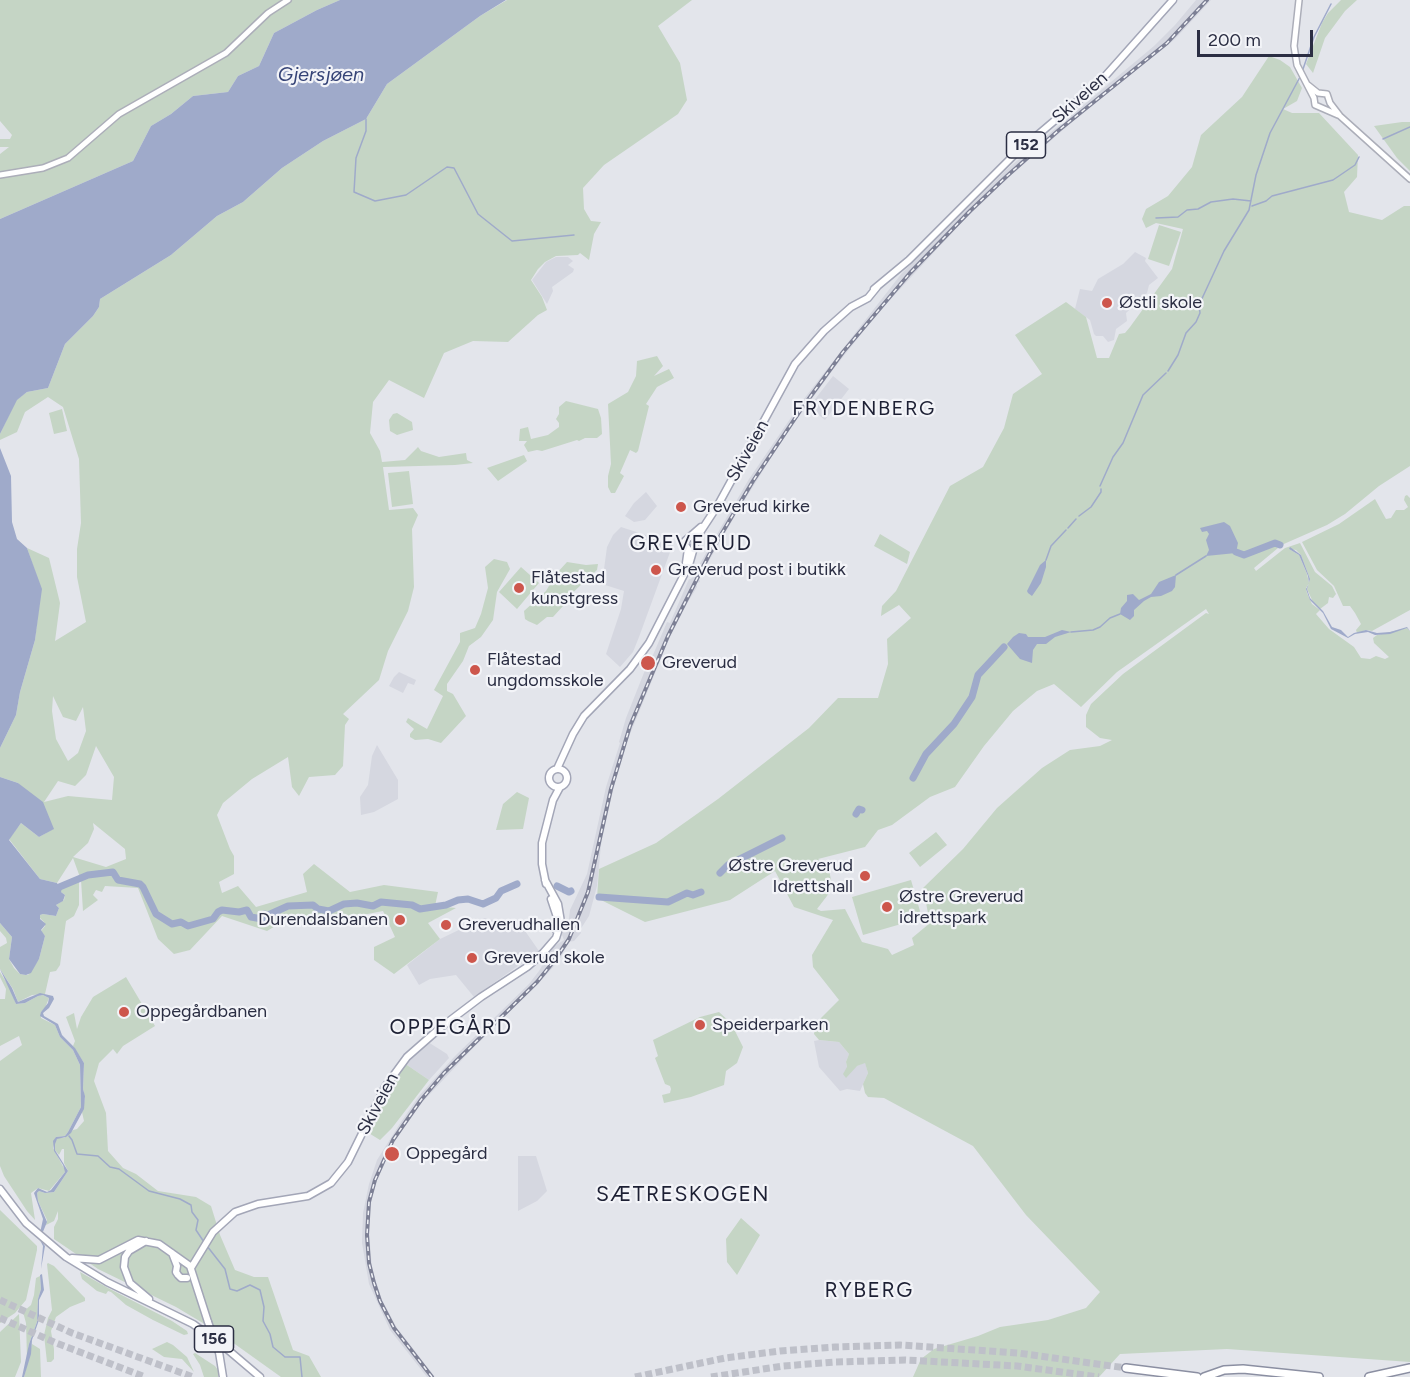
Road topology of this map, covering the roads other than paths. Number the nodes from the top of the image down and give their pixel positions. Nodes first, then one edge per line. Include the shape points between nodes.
1 (288, 0) edge
2 (1173, 0) edge
3 (1299, 0) edge
4 (1316, 95) junction
5 (1327, 105) junction
6 (0, 176) edge
7 (1410, 179) edge
8 (693, 539) junction
9 (691, 549) junction
10 (560, 770) junction
11 (556, 787) junction
12 (0, 1189) edge
13 (146, 1241) junction
14 (63, 1255) junction
15 (186, 1268) junction
16 (162, 1308) junction
17 (1126, 1368) tunnel mouth
18 (1410, 1368) edge
19 (223, 1377) edge
20 (261, 1377) edge
21 (1197, 1377) edge
22 (1203, 1377) edge
23 (1319, 1377) edge
24 (1369, 1377) edge

1 - 6 main road via 268,13 226,53 119,114 68,158 43,168
2 - 8 main road, Skiveien / 152 via 1099,83 1014,155 868,298 824,331 795,364 707,523
3 - 4 main road via 1294,46 1297,65
4 - 5 main road via 1327,94
4 - 5 main road via 1316,106
5 - 7 main road
8 - 9 main road, 152 via 696,544
8 - 9 main road, 152 via 685,543
9 - 10 main road, 152 via 686,569 656,632 630,669 589,710 573,734
10 - 11 main road, 152 via 567,778 565,784
10 - 11 main road, 152 via 549,775 549,782
11 - 15 main road, Skiveien / 152 via 541,857 557,917 550,944 533,963 481,997 407,1057 385,1087 345,1168 328,1186 297,1199 246,1207 228,1217
12 - 14 main road, 156 via 26,1223
13 - 14 main road via 134,1241 99,1260
13 - 15 main road via 172,1252
13 - 16 main road, 156 via 127,1254 125,1273 134,1287
14 - 16 main road, 156 via 107,1282
15 - 19 main road, bridge via 219,1352
16 - 20 main road, 156 via 202,1330
17 - 21 highway
18 - 24 highway
22 - 23 highway via 1243,1369

